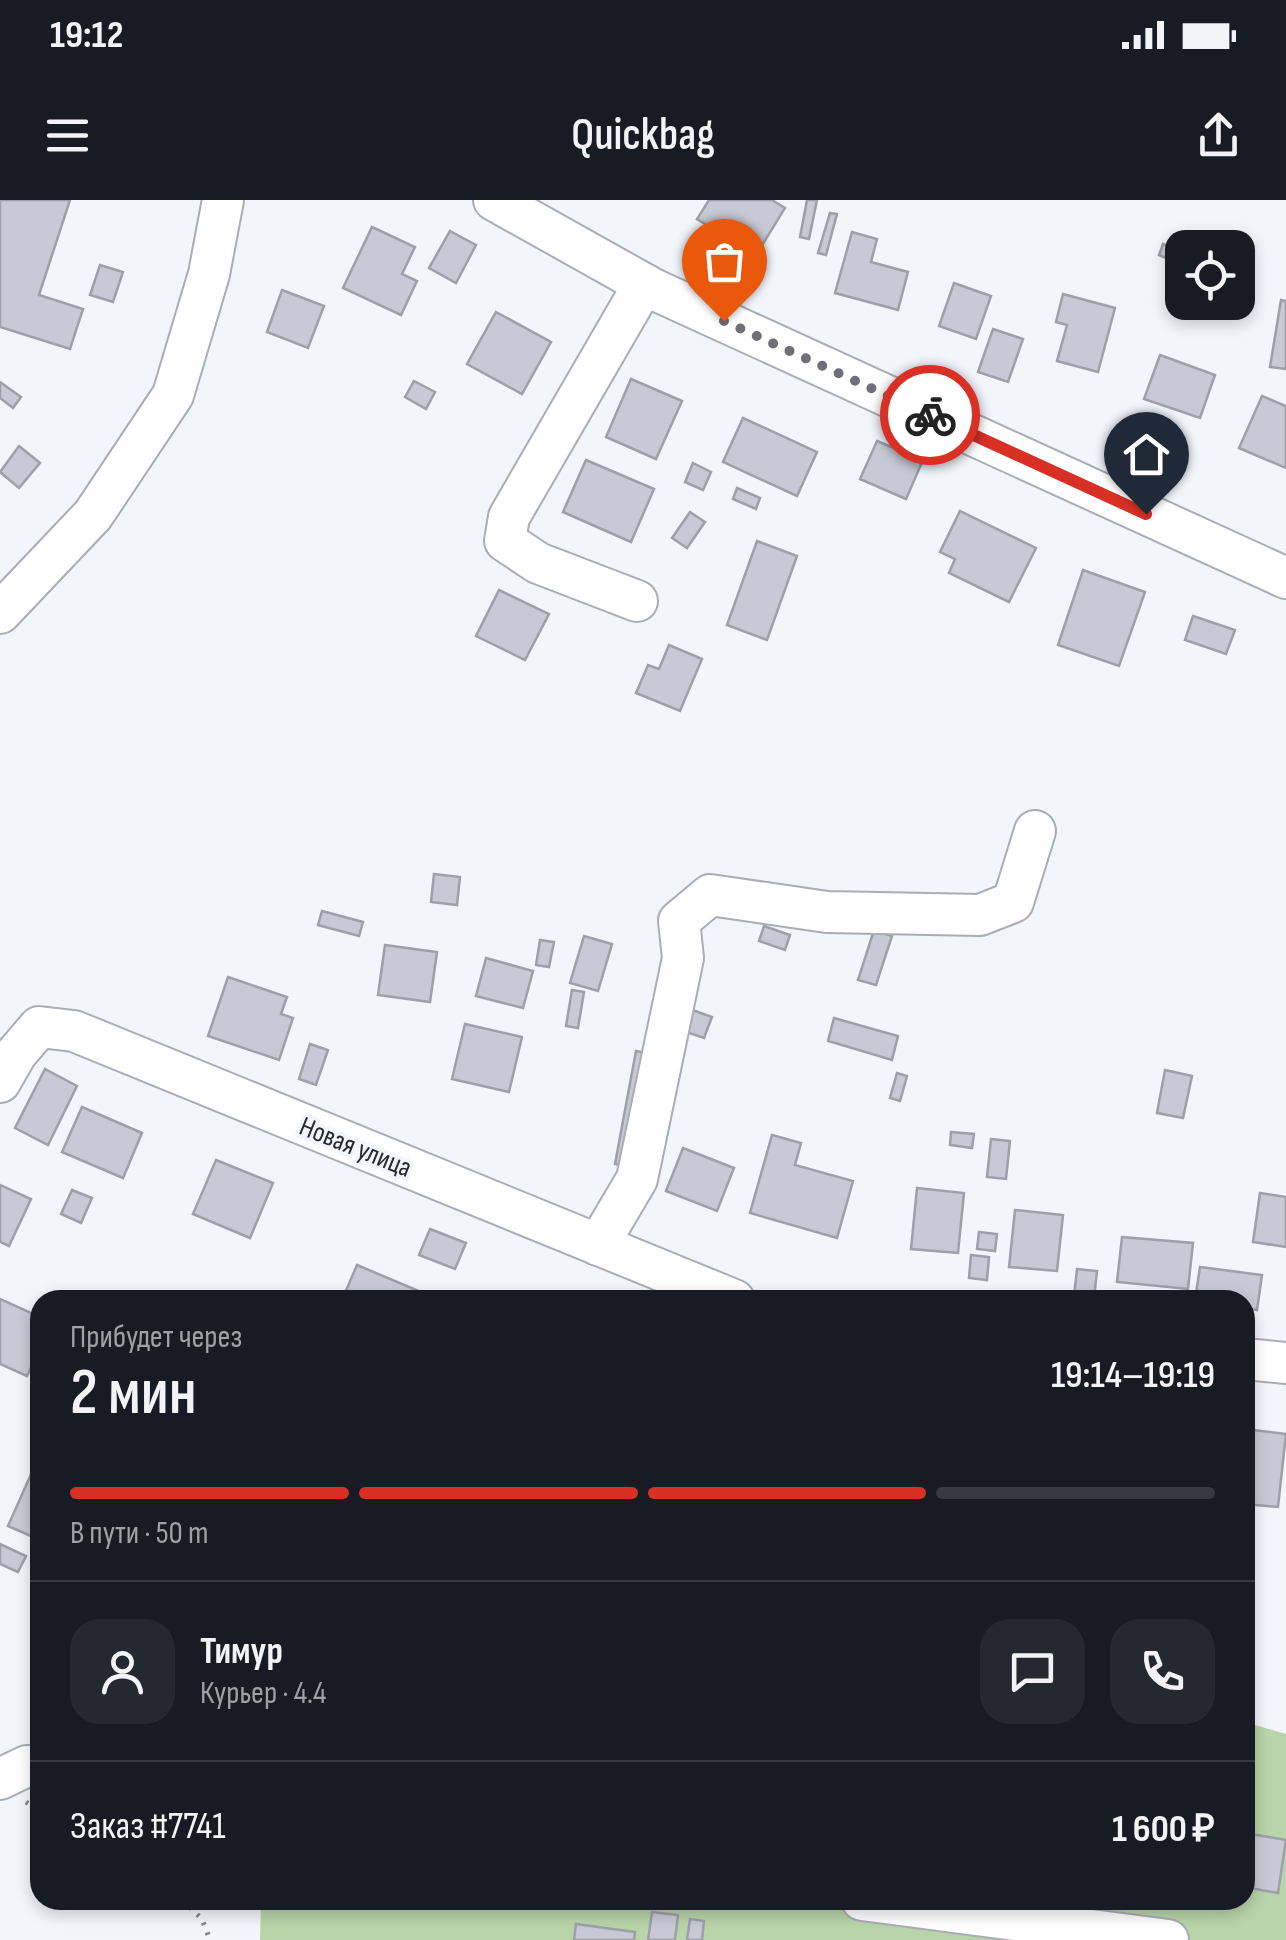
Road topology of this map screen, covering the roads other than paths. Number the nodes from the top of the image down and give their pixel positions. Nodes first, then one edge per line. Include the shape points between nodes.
1 (223, 200) edge
2 (494, 200) edge
3 (644, 284) junction
4 (1286, 578) edge
5 (637, 601) dead end
6 (0, 613) edge
7 (1034, 832) dead end
8 (0, 1082) edge
9 (598, 1245) junction
10 (709, 1290) edge
11 (1255, 1360) edge
12 (1286, 1363) edge
13 (30, 1766) edge
14 (0, 1779) edge
15 (938, 1910) edge
16 (1168, 1940) edge

1 - 6 street via 173,396 92,515
2 - 3 street
3 - 4 street
3 - 5 street via 510,517 505,541 538,562
7 - 9 street via 1013,902 980,915 828,912 710,895 679,921 684,958 637,1178
8 - 9 street, Новая улица via 39,1026 74,1030
9 - 10 street, Новая улица
11 - 12 street
13 - 14 street
15 - 16 street

